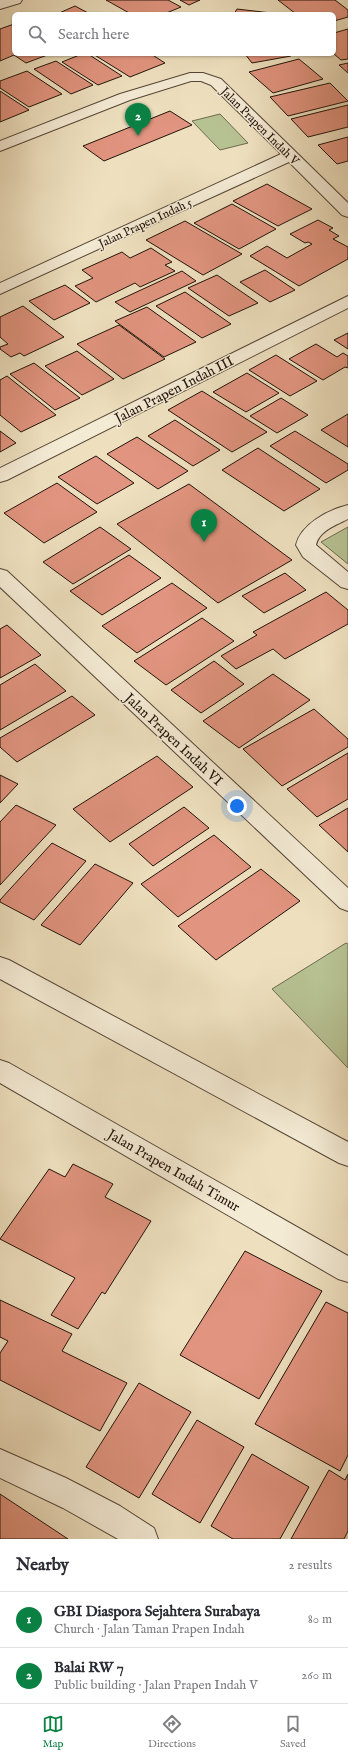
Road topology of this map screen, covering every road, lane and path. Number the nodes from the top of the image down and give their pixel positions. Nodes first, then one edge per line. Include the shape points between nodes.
1 (15, 0) edge
2 (0, 6) edge
3 (0, 146) edge
4 (290, 156) junction
5 (348, 212) edge
6 (0, 289) edge
7 (348, 302) edge
8 (0, 476) edge
9 (348, 511) edge
10 (0, 576) edge
11 (348, 582) edge
12 (348, 902) edge
13 (0, 966) edge
14 (0, 1070) edge
15 (348, 1155) edge
16 (348, 1270) edge
17 (0, 1463) edge
18 (143, 1539) edge

1 - 2 street
3 - 4 street, Jalan Prapen Indah V via 125,97 196,76 216,82
4 - 5 street, Jalan Prapen Indah V
4 - 6 street, Jalan Prapen Indah 5
7 - 8 street, Jalan Prapen Indah III
9 - 11 street via 314,530 306,545 310,552
10 - 12 street, Jalan Prapen Indah VI
13 - 15 street via 95,1020
14 - 16 street, Jalan Prapen Indah Timur
17 - 18 street via 88,1504

